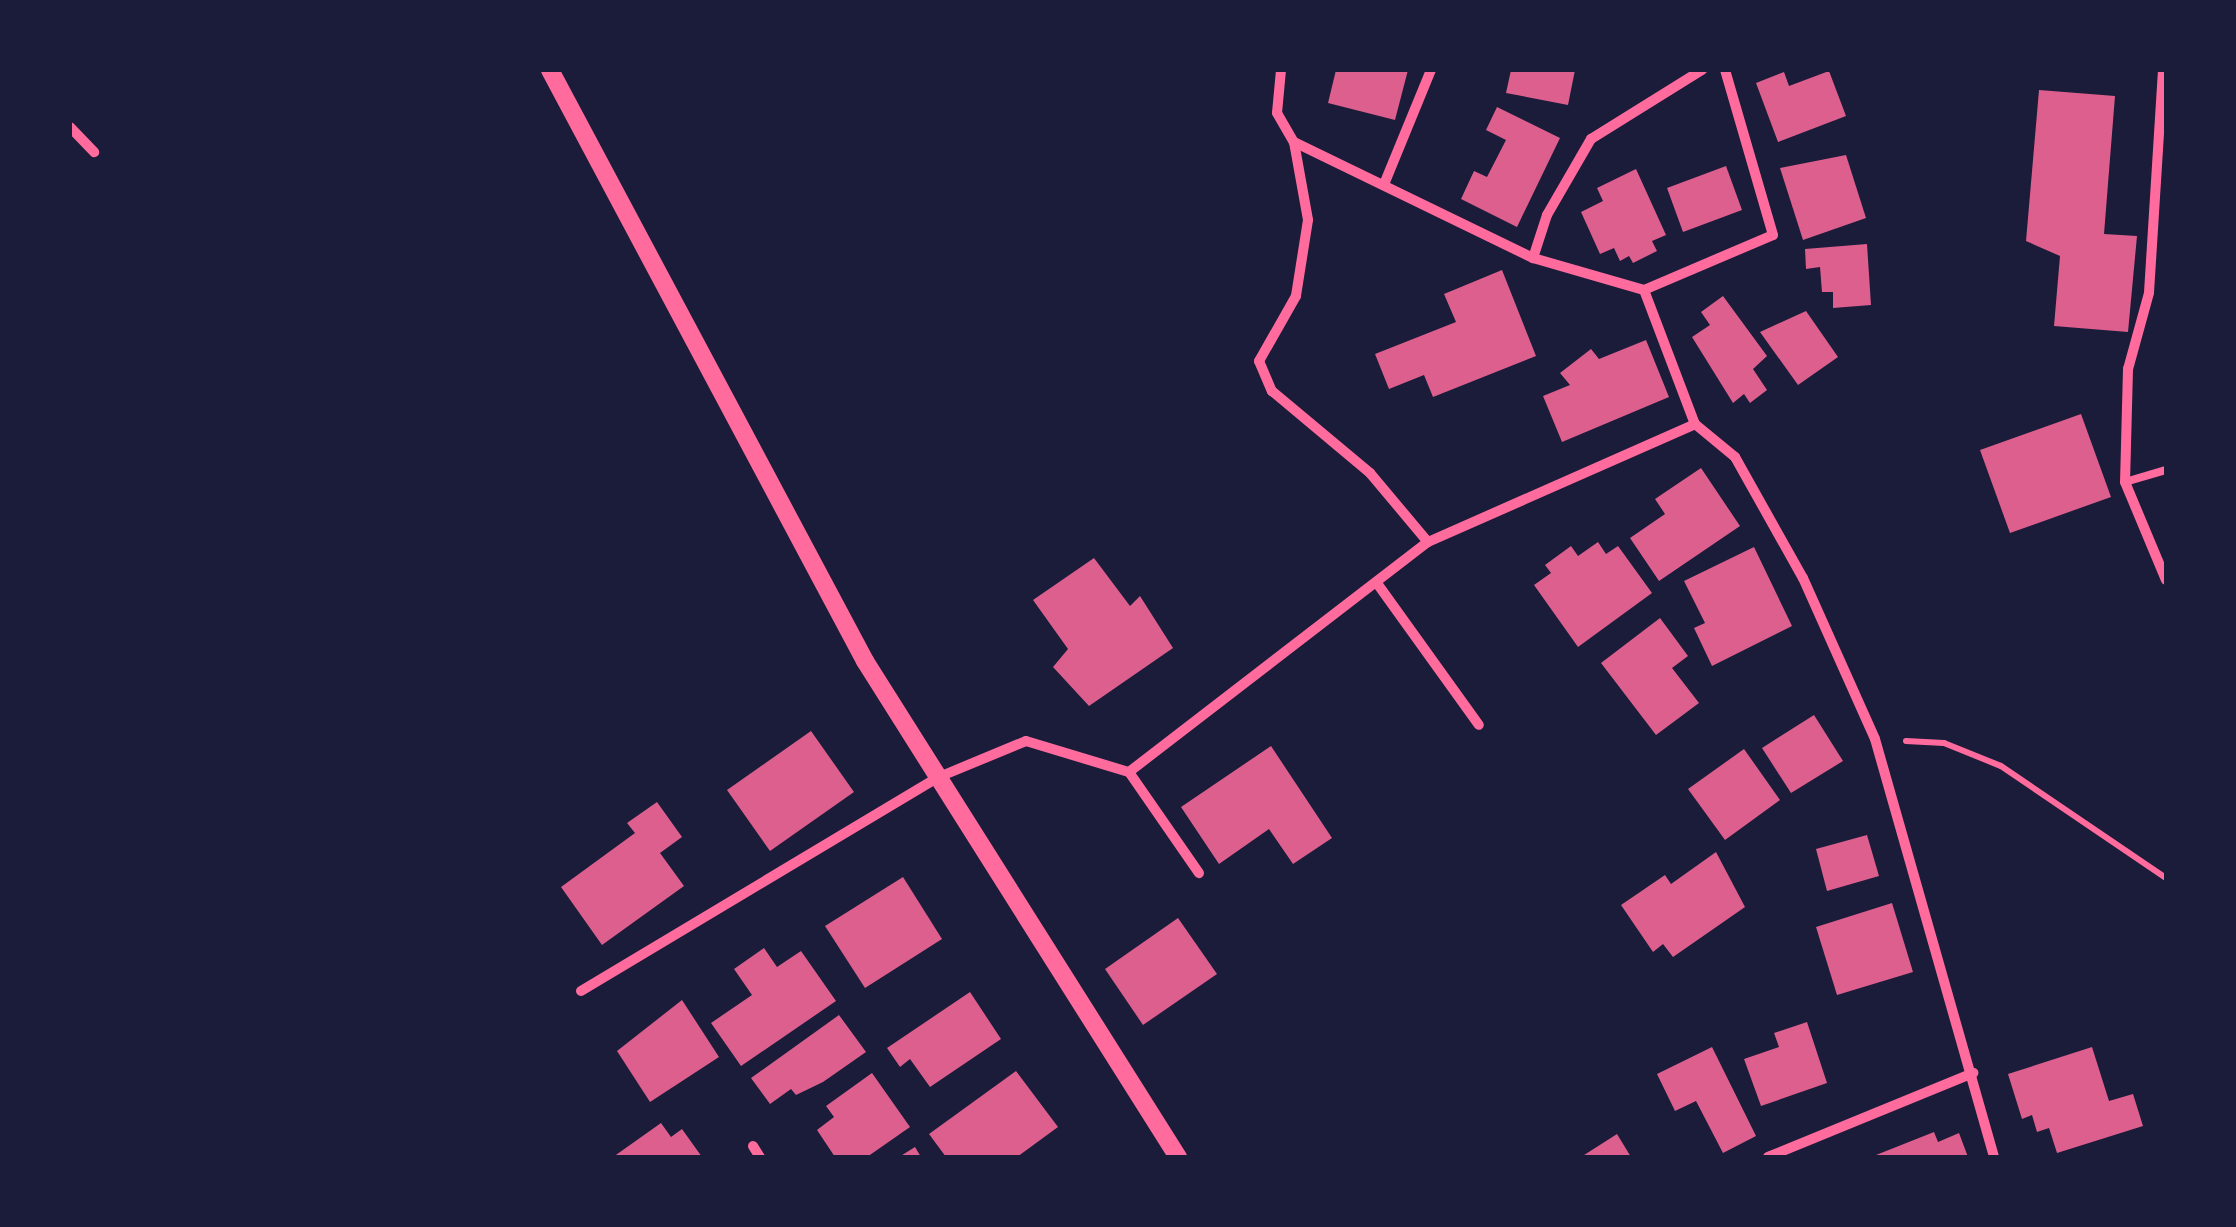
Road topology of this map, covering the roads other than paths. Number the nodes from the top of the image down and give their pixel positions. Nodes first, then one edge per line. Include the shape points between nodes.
1 (550, 70) edge
2 (1281, 70) edge
3 (1431, 70) edge
4 (1702, 70) edge
5 (1726, 70) edge
6 (2163, 70) edge
7 (70, 127) edge
8 (1294, 142) junction
9 (94, 152) dead end
10 (1385, 182) junction
11 (1533, 258) junction
12 (1644, 290) junction
13 (1695, 424) junction
14 (2166, 470) edge
15 (2125, 482) junction
16 (1428, 542) junction
17 (2166, 580) edge
18 (1378, 586) junction
19 (1478, 725) dead end
20 (1129, 772) junction
21 (939, 777) junction
22 (1199, 873) dead end
23 (581, 992) dead end
24 (1972, 1074) junction
25 (1178, 1157) edge
26 (1768, 1157) edge
27 (1994, 1157) edge

1 - 21 street via 774,498
2 - 8 street via 1277,112
3 - 10 street
4 - 11 street via 1591,140 1547,215
5 - 12 street via 1773,236
6 - 15 street via 2149,293 2128,369
7 - 9 street
8 - 10 street
8 - 16 street via 1308,220 1296,296 1259,361 1272,391 1370,474
10 - 11 street
11 - 12 street
12 - 13 street
13 - 16 street
13 - 24 street via 1736,456 1803,578 1875,739
14 - 15 lane
15 - 17 street
16 - 18 street
18 - 19 street
18 - 20 street
20 - 21 street via 1026,741
20 - 22 street
21 - 23 street
21 - 25 street
24 - 26 street
24 - 27 street

